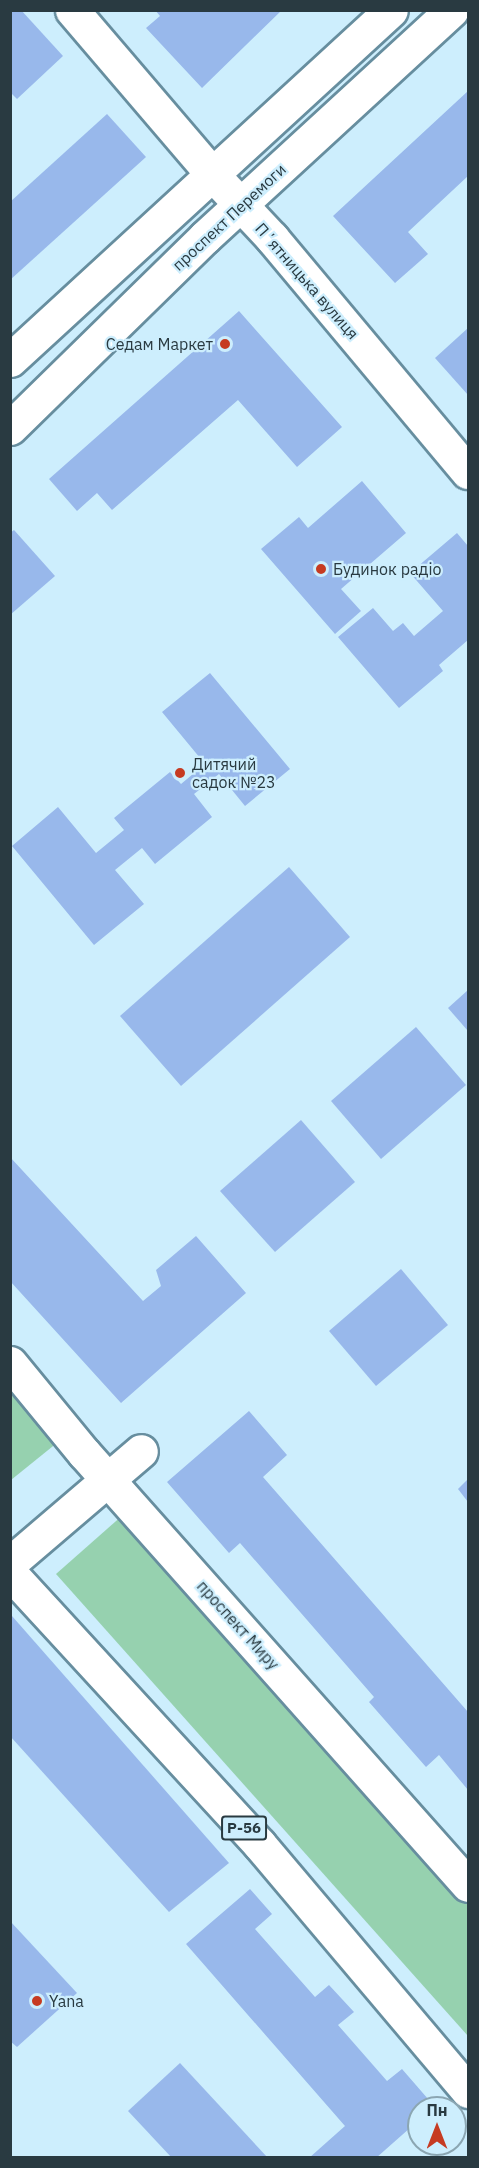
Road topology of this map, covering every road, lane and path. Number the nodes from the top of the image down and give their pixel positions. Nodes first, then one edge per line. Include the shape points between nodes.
1 (72, 10) edge
2 (391, 10) edge
3 (452, 10) edge
4 (212, 174) junction
5 (240, 205) junction
6 (10, 360) edge
7 (10, 428) edge
8 (468, 472) edge
9 (10, 1363) edge
10 (141, 1451) dead end
11 (108, 1479) junction
12 (10, 1563) edge
13 (10, 1573) edge
14 (468, 1885) edge
15 (468, 2091) edge

1 - 4 main road, Пʼятницька вулиця
2 - 4 main road
3 - 5 main road, проспект Перемоги
4 - 5 main road, Пʼятницька вулиця
4 - 6 main road
5 - 7 main road, проспект Перемоги
5 - 8 main road, Пʼятницька вулиця
9 - 11 main road, проспект Миру
10 - 11 main road
11 - 12 main road
11 - 14 main road, проспект Миру
13 - 15 main road, Р-56 via 260,1845

